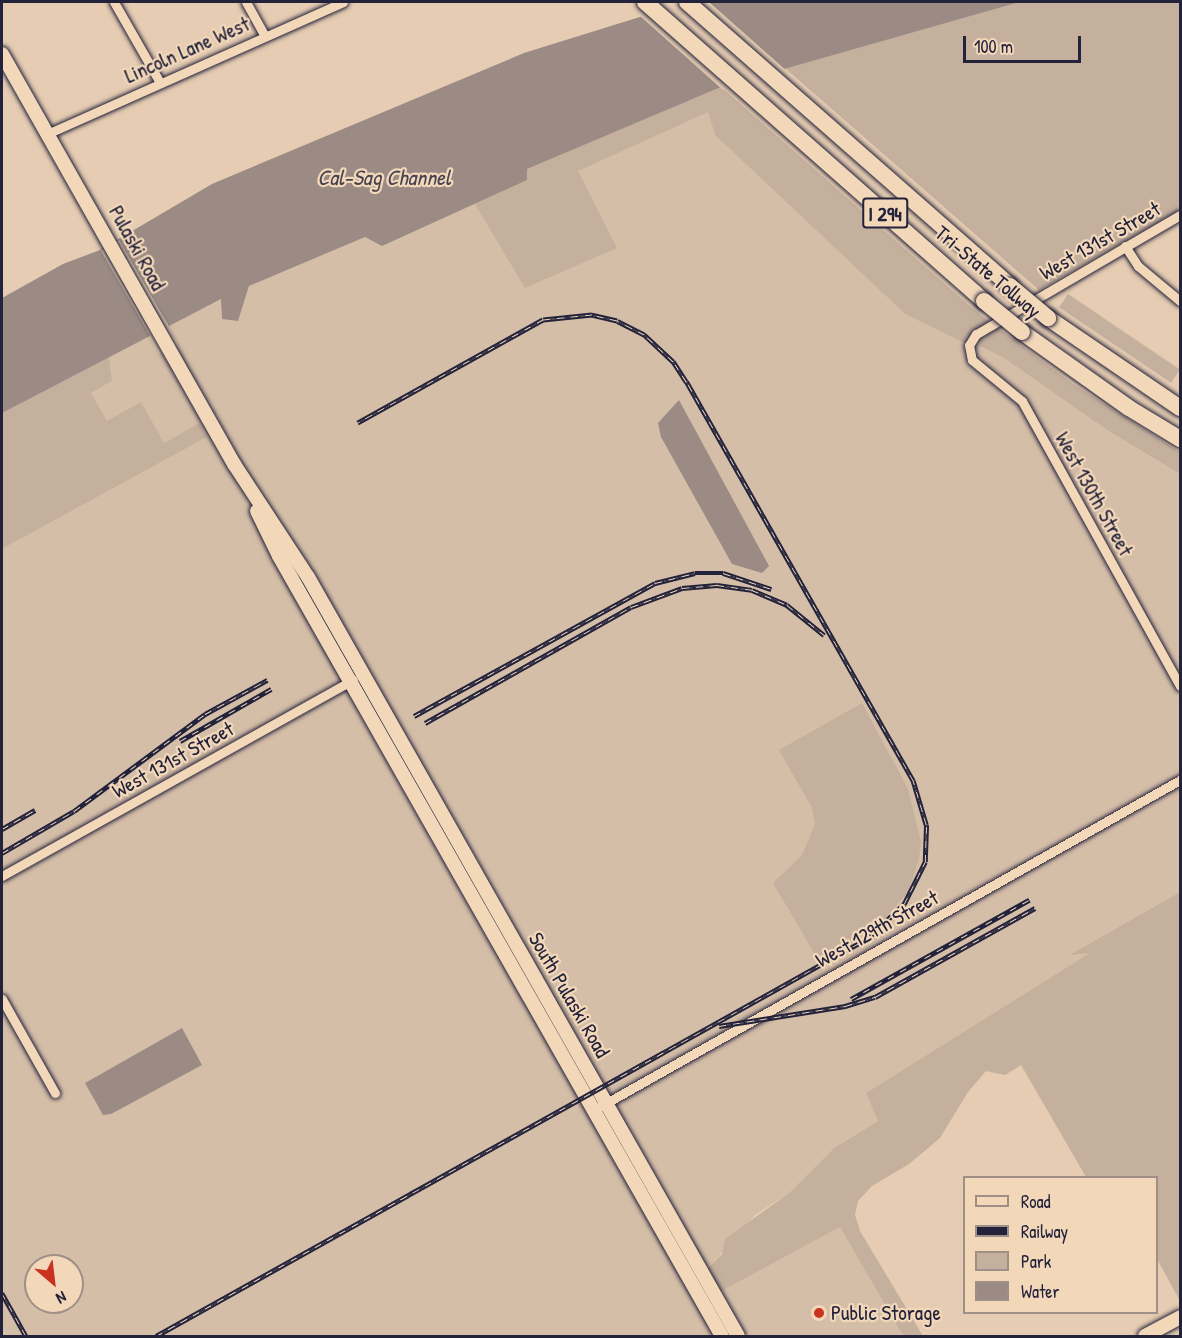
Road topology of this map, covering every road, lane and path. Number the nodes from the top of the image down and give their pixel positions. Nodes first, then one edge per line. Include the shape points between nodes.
1 (114, 2) edge
2 (246, 2) edge
3 (343, 2) edge
4 (645, 2) edge
5 (687, 2) edge
6 (264, 34) junction
7 (2, 54) edge
8 (159, 81) junction
9 (47, 134) junction
10 (1180, 215) edge
11 (1125, 246) junction
12 (1180, 301) edge
13 (976, 334) joint
14 (1180, 408) edge
15 (1180, 439) edge
16 (356, 678) junction
17 (1180, 686) edge
18 (1180, 780) edge
19 (2, 876) edge
20 (2, 999) edge
21 (55, 1093) dead end
22 (606, 1103) junction
23 (592, 1111) junction
24 (1180, 1317) edge
25 (722, 1336) edge
26 (738, 1336) edge
27 (1145, 1336) edge

1 - 8 street
2 - 6 street
3 - 6 street, Lincoln Lane West
4 - 15 highway, Tri-State Tollway / I 294, bridge via 984,301 1129,408
5 - 14 highway, Tri-State Tollway / I 294, bridge via 1048,318
6 - 8 street, Lincoln Lane West
7 - 9 main road, Pulaski Road
8 - 9 street, Lincoln Lane West
9 - 16 main road, Pulaski Road via 234,464 291,550
10 - 11 street, West 131st Street
11 - 12 street via 1138,266
11 - 13 street, West 131st Street
13 - 17 street, West 130th Street via 969,345 972,360 1022,401
16 - 19 street, West 131st Street
16 - 22 main road, South Pulaski Road
16 - 23 main road, South Pulaski Road
18 - 22 street, West 129th Street
20 - 21 street
22 - 23 street, West 129th Street
22 - 26 main road, South Pulaski Road
23 - 25 main road, South Pulaski Road
24 - 27 main road

